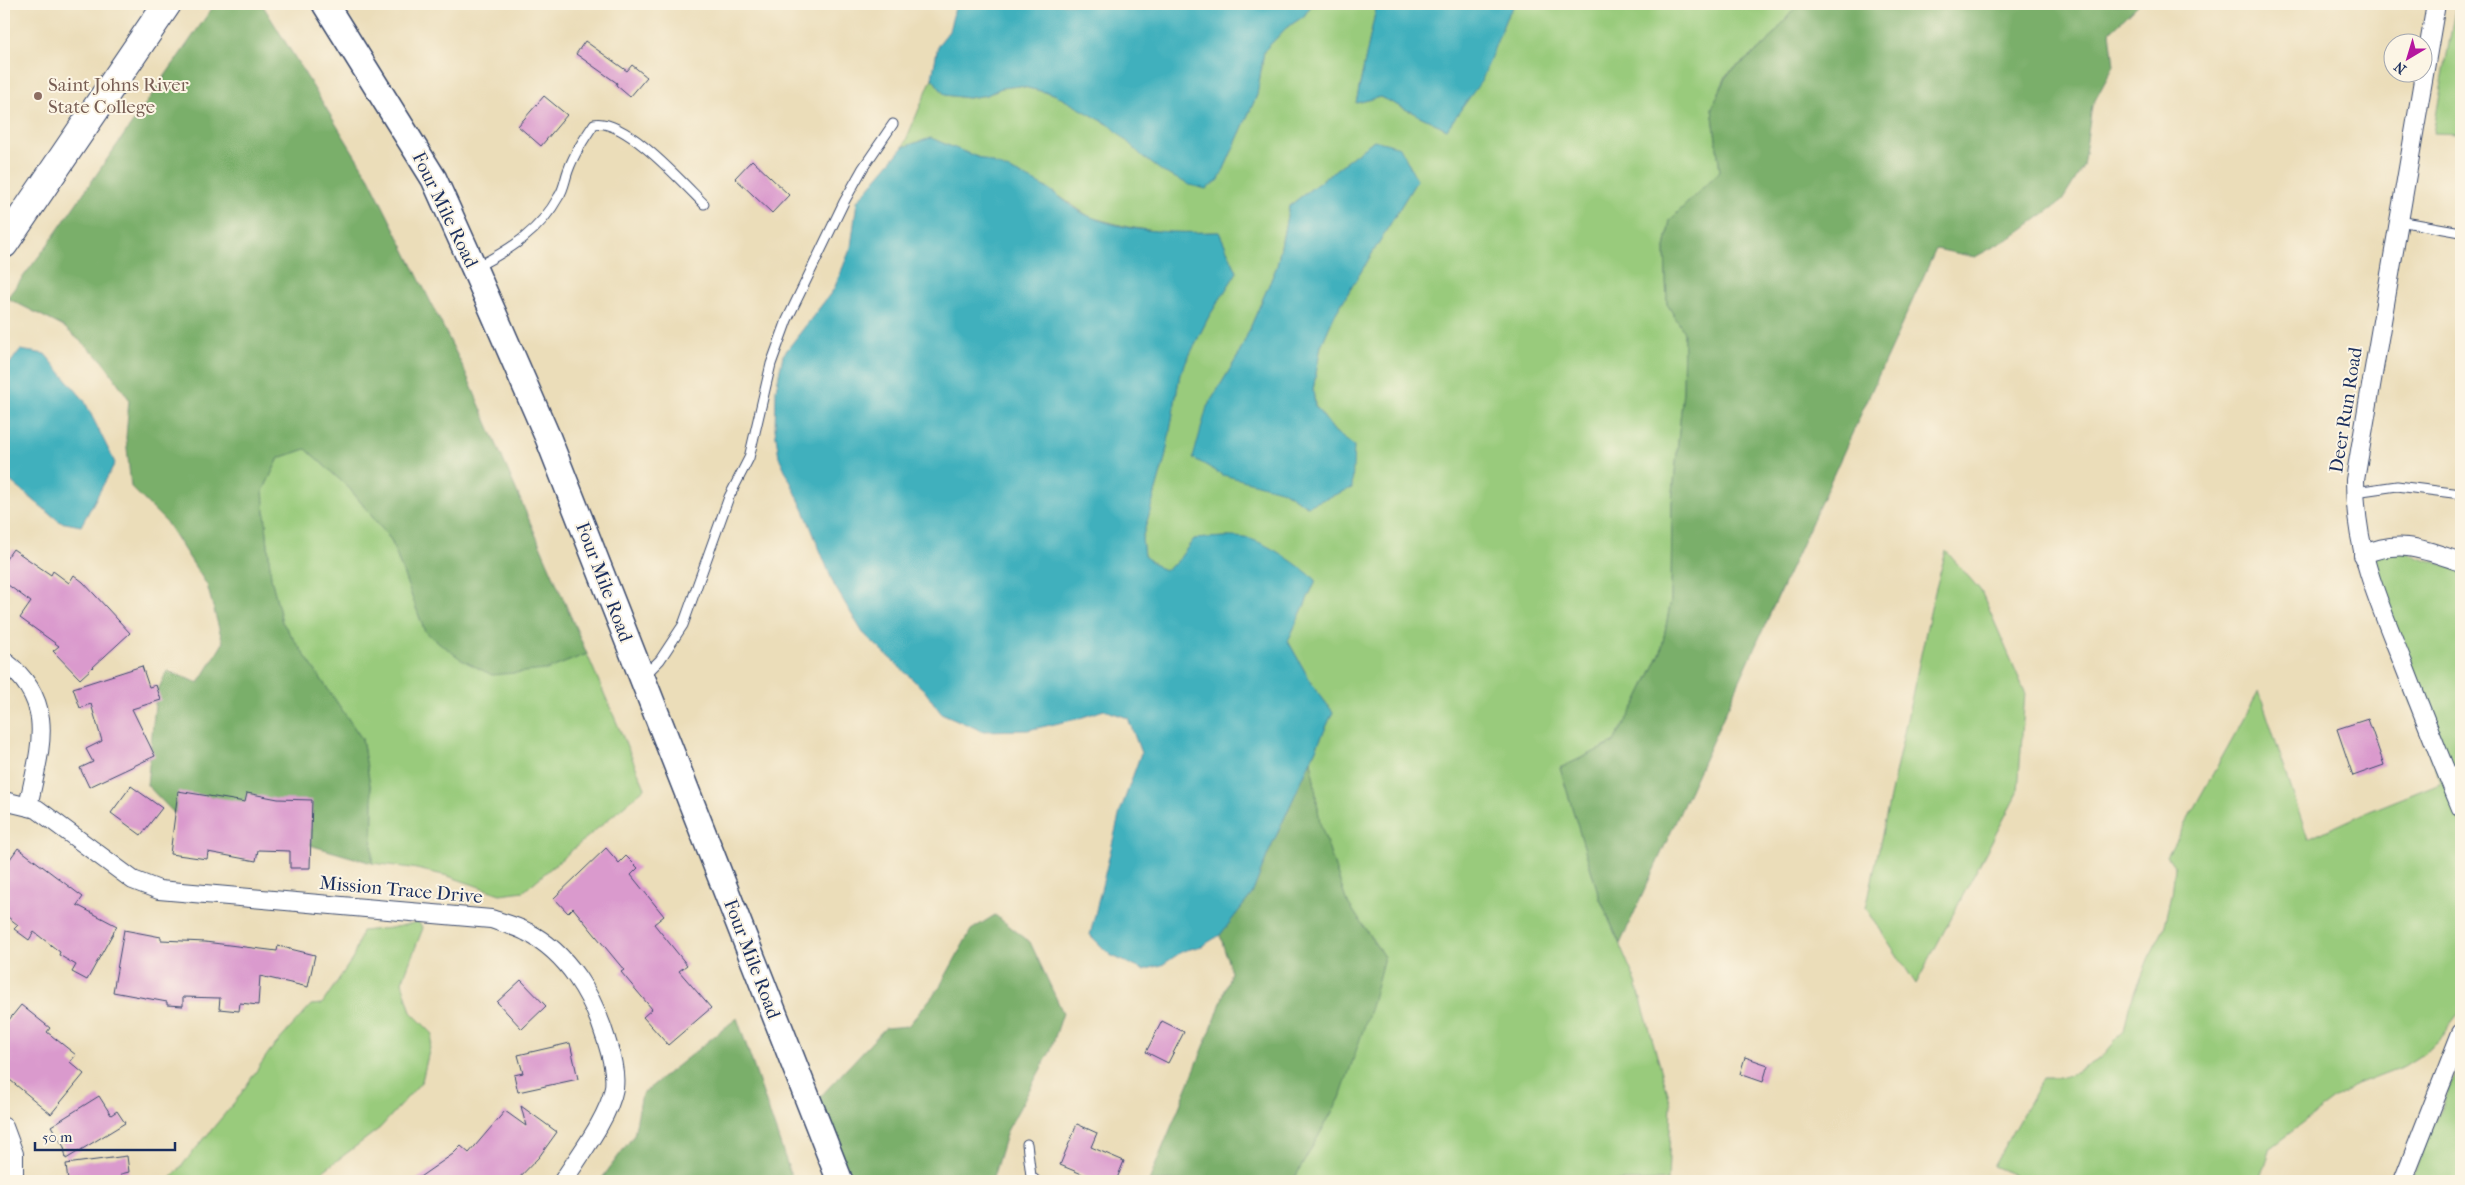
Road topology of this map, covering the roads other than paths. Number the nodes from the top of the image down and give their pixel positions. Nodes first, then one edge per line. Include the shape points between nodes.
1 (167, 4) edge
2 (325, 4) edge
3 (2436, 4) edge
4 (893, 124) dead end
5 (704, 204) dead end
6 (2399, 221) junction
7 (2461, 232) edge
8 (4, 244) edge
9 (474, 268) junction
10 (2355, 492) junction
11 (2461, 494) edge
12 (2363, 555) junction
13 (2461, 562) edge
14 (4, 661) edge
15 (642, 678) junction
16 (4, 801) edge
17 (28, 807) junction
18 (2461, 808) edge
19 (2461, 1033) edge
20 (4, 1128) edge
21 (1028, 1144) dead end
22 (14, 1181) edge
23 (563, 1181) edge
24 (840, 1181) edge
25 (1036, 1181) edge
26 (2403, 1181) edge

1 - 8 main road
2 - 9 main road, Four Mile Road via 434,179
3 - 6 street, Deer Run Road
4 - 15 lane via 844,202 787,320 771,364 749,458 729,497 683,625 660,660
5 - 9 lane via 646,148 619,128 604,122 594,124 568,169 560,195 542,222 506,252
6 - 7 lane
6 - 10 street, Deer Run Road
9 - 15 main road, Four Mile Road via 548,438
10 - 11 lane via 2397,486
10 - 12 street, Deer Run Road via 2354,508
12 - 13 street via 2375,549 2416,547
12 - 18 street, Deer Run Road
14 - 17 street via 25,683 39,705 42,733
15 - 24 main road, Four Mile Road
16 - 17 street, Mission Trace Drive
17 - 23 street, Mission Trace Drive via 37,809 133,880 159,890 491,919 527,932 557,953 580,980 602,1025 613,1061 614,1088 600,1124
19 - 26 street
20 - 22 street via 14,1154
21 - 25 lane via 1031,1176

